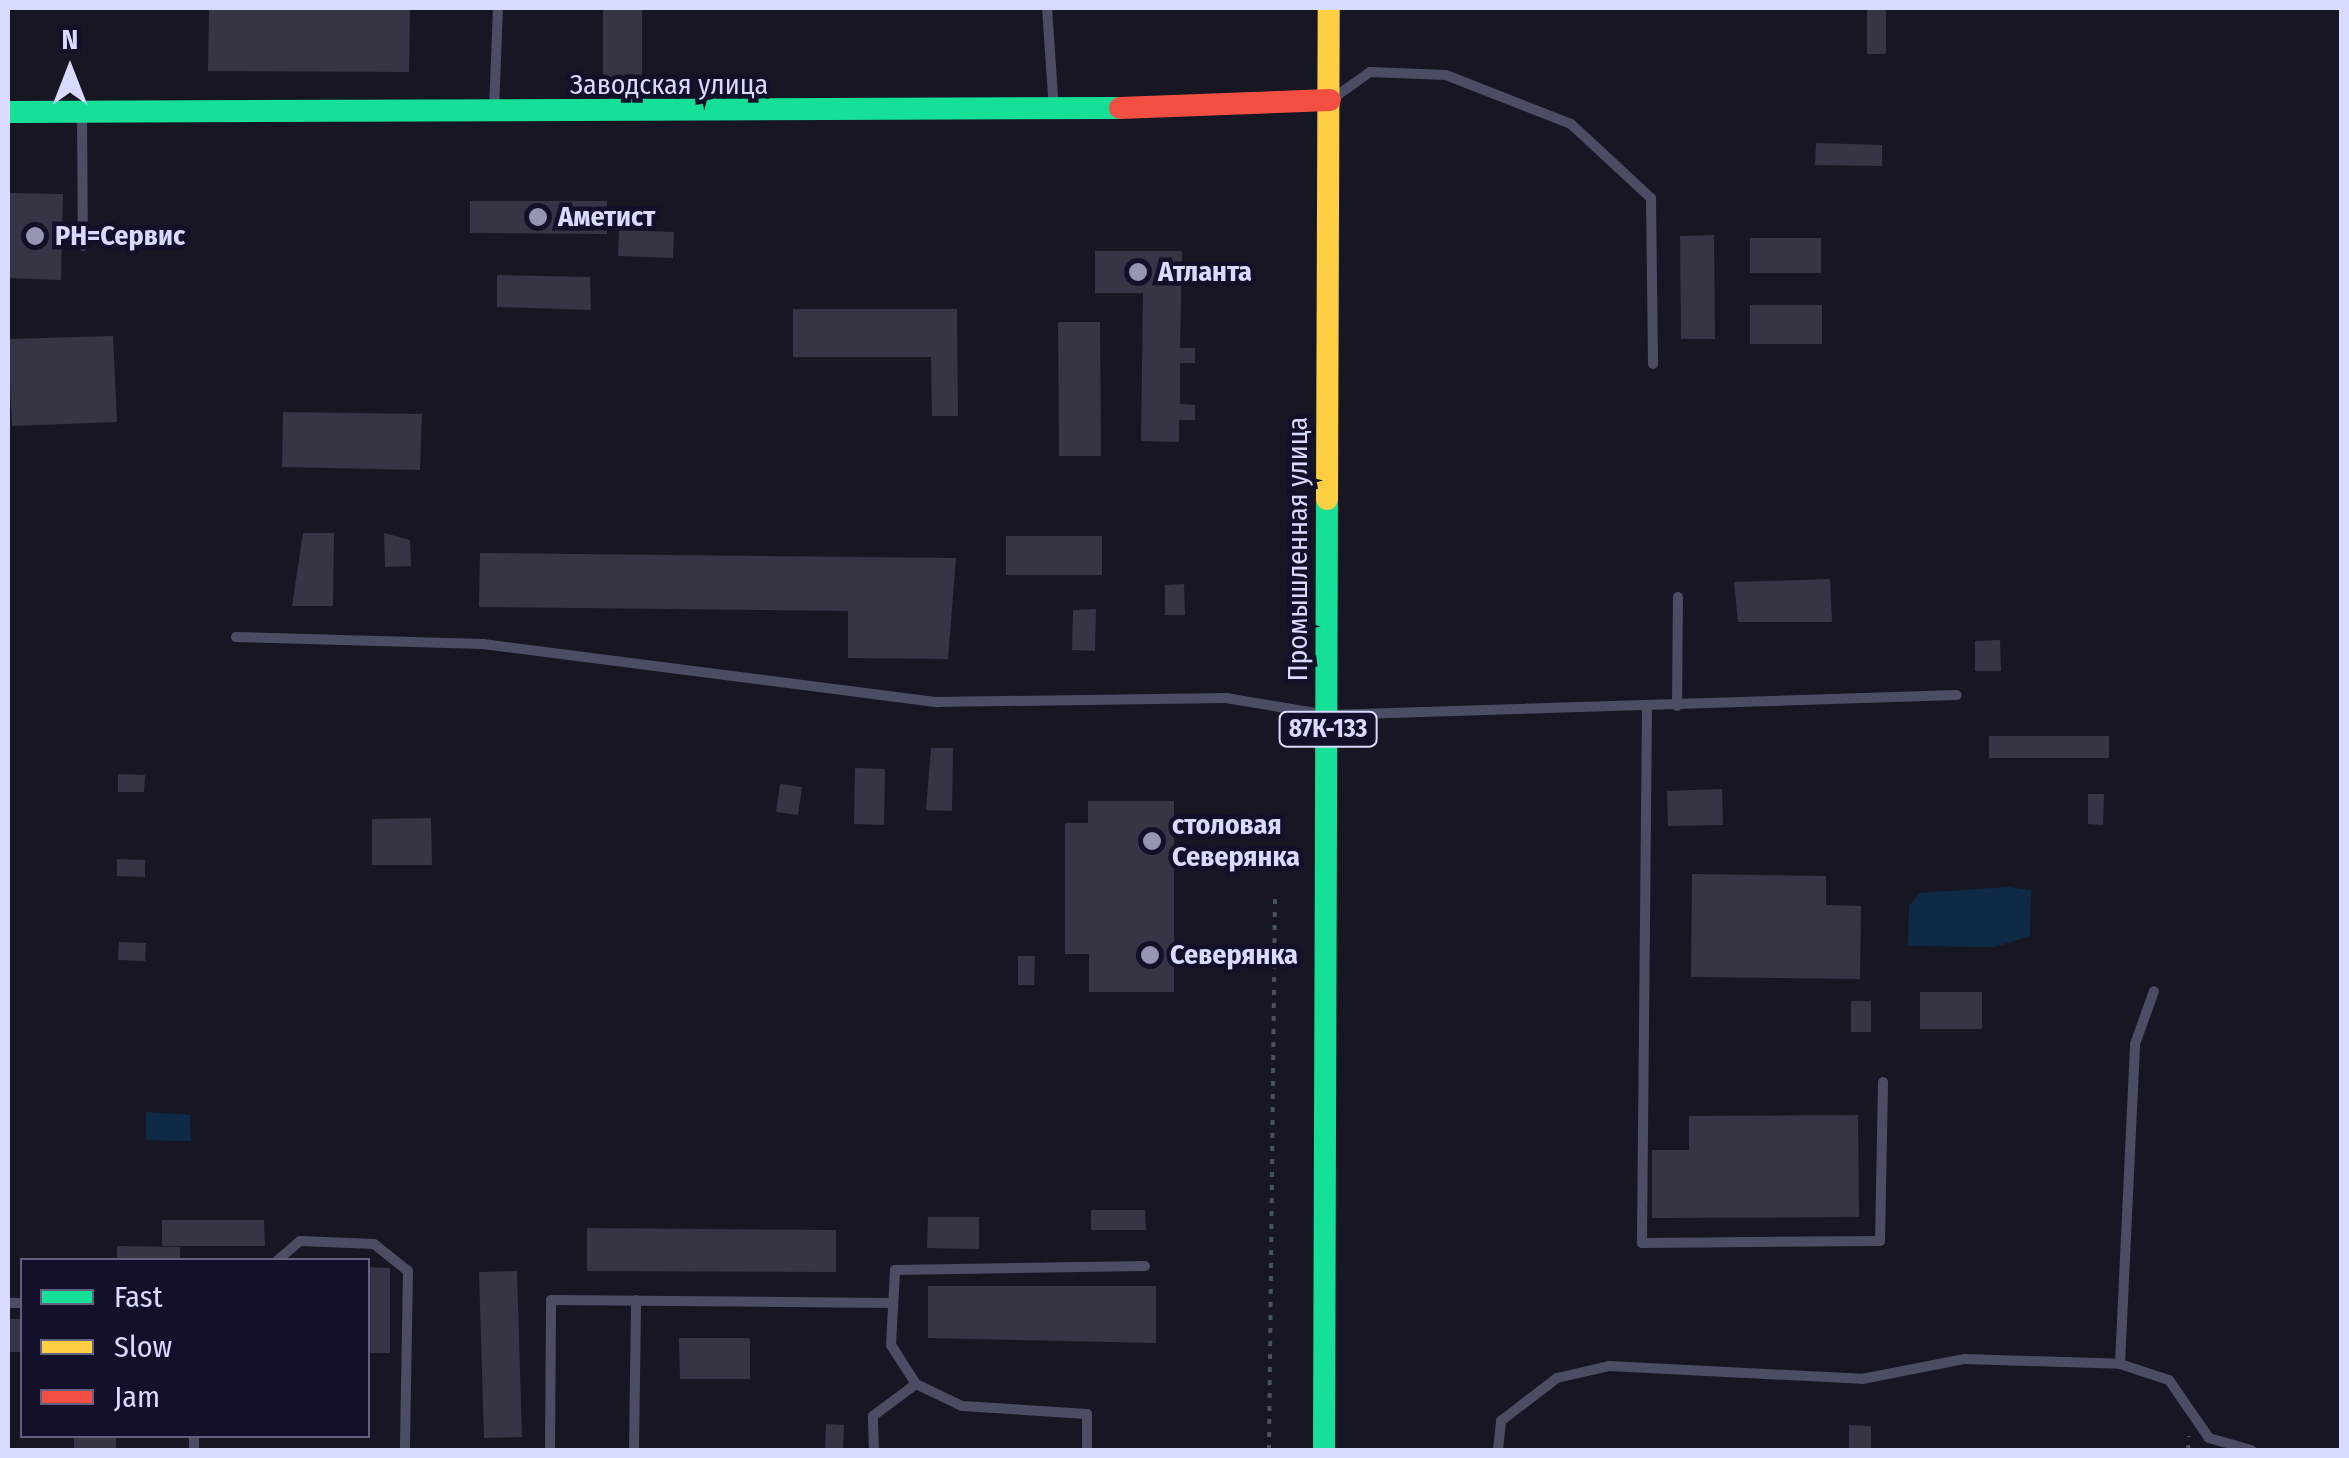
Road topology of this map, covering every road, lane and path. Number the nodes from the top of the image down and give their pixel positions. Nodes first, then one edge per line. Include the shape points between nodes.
1 (498, 8) edge
2 (1046, 8) edge
3 (1329, 8) edge
4 (1330, 100) junction
5 (8, 112) edge
6 (1054, 112) junction
7 (82, 113) junction
8 (493, 116) junction
9 (83, 246) dead end
10 (1653, 364) dead end
11 (1678, 597) dead end
12 (236, 637) dead end
13 (1957, 695) dead end
14 (1677, 706) junction
15 (1647, 708) junction
16 (1328, 716) junction
17 (1276, 894) dead end
18 (2154, 991) dead end
19 (1883, 1082) dead end
20 (280, 1258) edge
21 (1145, 1266) dead end
22 (636, 1300) junction
23 (893, 1303) junction
24 (2120, 1364) junction
25 (916, 1384) junction
26 (404, 1450) edge
27 (550, 1450) edge
28 (634, 1450) edge
29 (874, 1450) edge
30 (1087, 1450) edge
31 (1269, 1450) edge
32 (1324, 1450) edge
33 (1498, 1450) edge
34 (2251, 1450) edge

1 - 8 lane
2 - 6 lane
3 - 4 main road, Промышленная улица / 87К-133
4 - 6 main road, Заводская улица
4 - 10 lane via 1370,72 1446,75 1571,124 1650,198
4 - 16 main road, Промышленная улица / 87К-133
5 - 7 main road, Заводская улица
6 - 8 main road, Заводская улица
7 - 8 main road, Заводская улица
7 - 9 lane
11 - 14 lane
12 - 16 lane via 482,644 936,702 1226,698
13 - 14 lane
14 - 15 lane
15 - 16 lane
15 - 19 lane via 1642,1243 1880,1241
16 - 32 main road, Промышленная улица / 87К-133
17 - 31 path
18 - 24 lane via 2136,1044
20 - 26 lane via 300,1241 374,1244 408,1270
21 - 23 lane via 894,1270
22 - 23 lane
22 - 27 lane via 551,1300
22 - 28 lane
23 - 25 lane via 891,1344
24 - 33 lane via 1965,1359 1862,1379 1609,1366 1557,1378 1502,1421
24 - 34 lane via 2169,1380 2209,1438
25 - 29 lane via 874,1416
25 - 30 lane via 962,1406 1087,1414

